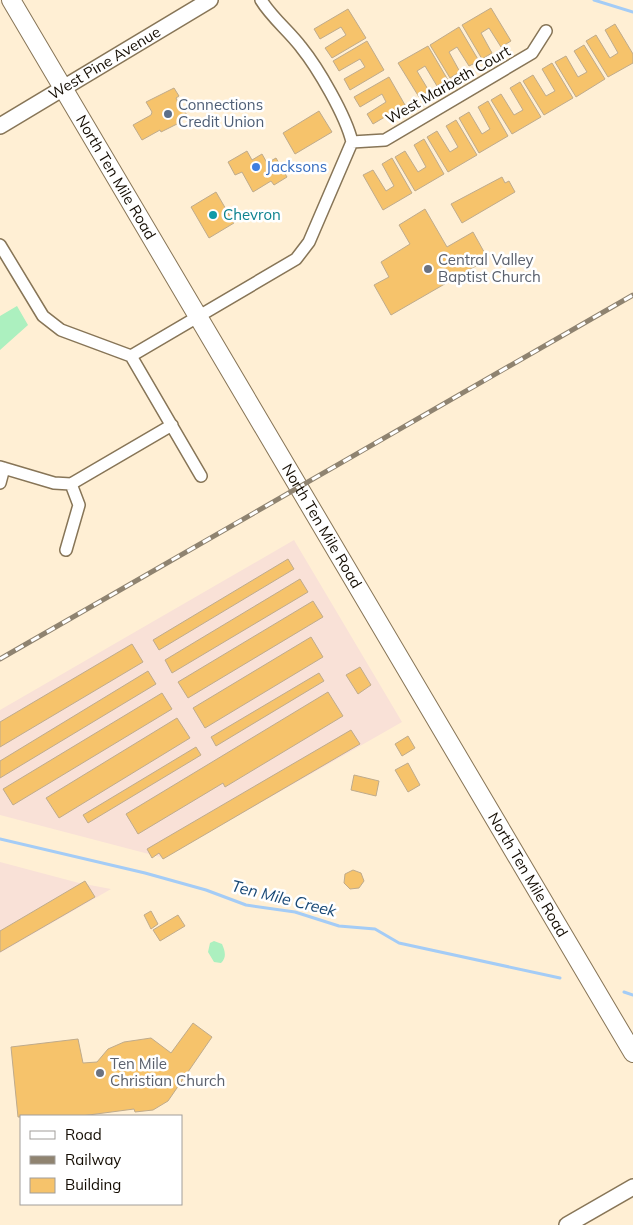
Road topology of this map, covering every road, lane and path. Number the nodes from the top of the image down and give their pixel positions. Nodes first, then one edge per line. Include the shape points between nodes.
1 (11, 0) edge
2 (210, 0) edge
3 (260, 0) edge
4 (546, 30) dead end
5 (64, 88) junction
6 (0, 126) edge
7 (352, 142) junction
8 (0, 245) edge
9 (199, 317) junction
10 (131, 356) junction
11 (172, 425) junction
12 (2, 467) edge
13 (201, 476) dead end
14 (0, 483) edge
15 (71, 484) junction
16 (66, 550) dead end
17 (633, 1053) edge
18 (633, 1188) edge
19 (567, 1225) edge

1 - 5 main road, North Ten Mile Road
2 - 5 street, West Pine Avenue
3 - 7 street via 301,46 348,124
4 - 7 street, West Marbeth Court via 532,54 386,140
5 - 6 street, West Pine Avenue
5 - 9 main road, North Ten Mile Road
7 - 9 street via 304,252
8 - 10 street via 51,324
9 - 10 street
9 - 17 main road, North Ten Mile Road
10 - 11 street
11 - 13 street
11 - 15 street
12 - 14 street
12 - 15 street via 54,483
15 - 16 street via 80,505
18 - 19 street

